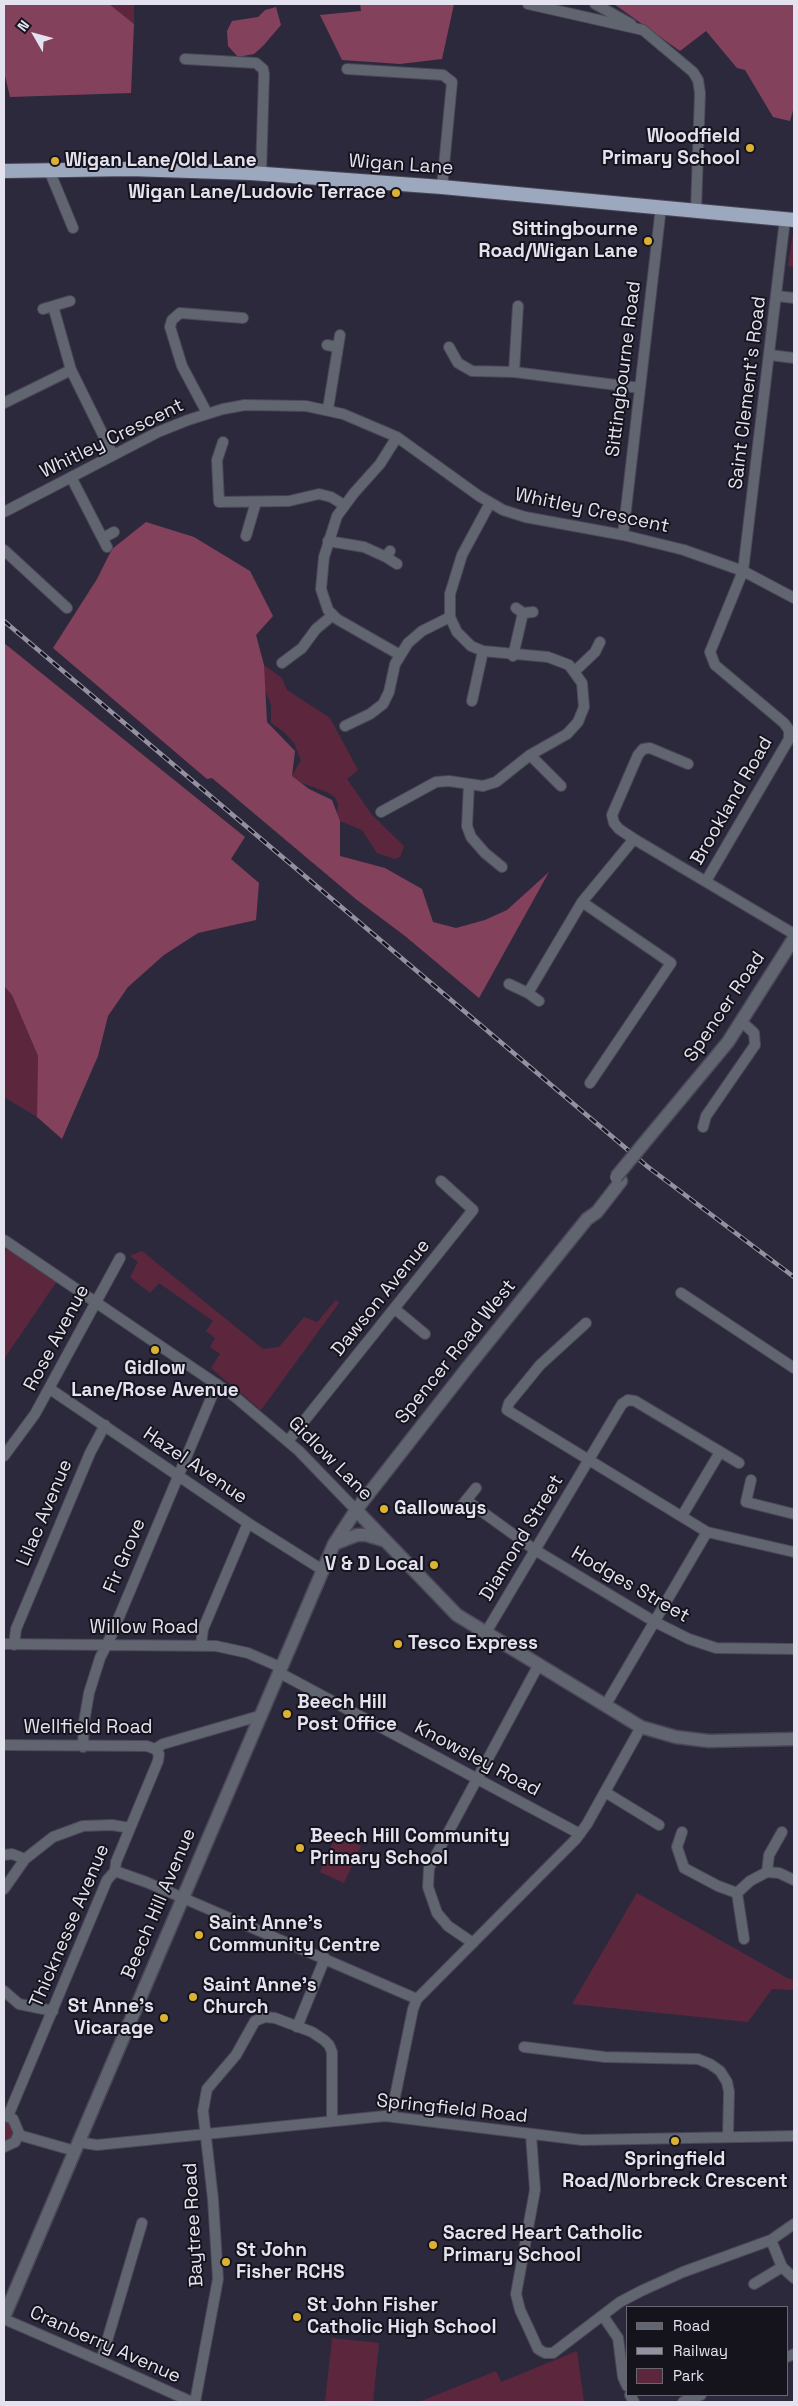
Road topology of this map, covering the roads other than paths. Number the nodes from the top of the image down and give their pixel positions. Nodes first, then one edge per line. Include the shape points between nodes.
1 (528, 4) edge
2 (595, 4) edge
3 (636, 27) junction
4 (186, 59) dead end
5 (347, 69) dead end
6 (49, 170) junction
7 (4, 172) edge
8 (261, 174) junction
9 (442, 187) junction
10 (661, 207) junction
11 (696, 210) junction
12 (789, 220) edge
13 (73, 228) dead end
14 (777, 296) junction
15 (794, 298) edge
16 (70, 301) dead end
17 (53, 306) junction
18 (518, 306) dead end
19 (43, 309) dead end
20 (243, 318) dead end
21 (340, 335) dead end
22 (327, 345) dead end
23 (449, 346) dead end
24 (338, 347) junction
25 (770, 355) junction
26 (794, 358) edge
27 (71, 370) junction
28 (514, 372) junction
29 (640, 388) junction
30 (4, 403) edge
31 (328, 410) junction
32 (207, 413) junction
33 (397, 437) junction
34 (223, 442) dead end
35 (113, 456) junction
36 (71, 477) junction
37 (256, 502) junction
38 (490, 503) junction
39 (344, 505) junction
40 (4, 512) edge
41 (114, 532) dead end
42 (623, 535) junction
43 (246, 536) dead end
44 (328, 541) junction
45 (4, 550) edge
46 (396, 564) dead end
47 (743, 571) junction
48 (794, 598) edge
49 (67, 608) dead end
50 (524, 611) dead end
51 (333, 615) junction
52 (450, 617) junction
53 (602, 639) dead end
54 (483, 651) junction
55 (400, 655) junction
56 (513, 656) junction
57 (281, 664) dead end
58 (575, 671) junction
59 (472, 701) dead end
60 (356, 721) junction
61 (345, 726) dead end
62 (362, 730) dead end
63 (530, 755) junction
64 (688, 764) dead end
65 (469, 784) junction
66 (561, 786) dead end
67 (381, 812) dead end
68 (634, 839) junction
69 (502, 867) dead end
70 (706, 881) junction
71 (582, 902) junction
72 (794, 936) edge
73 (509, 984) dead end
74 (528, 994) junction
75 (539, 1001) dead end
76 (742, 1022) junction
77 (590, 1083) dead end
78 (702, 1127) dead end
79 (651, 1139) joint
80 (441, 1181) dead end
81 (4, 1240) edge
82 (120, 1258) dead end
83 (681, 1293) dead end
84 (96, 1302) junction
85 (394, 1309) junction
86 (586, 1322) dead end
87 (425, 1334) dead end
88 (794, 1368) edge
89 (217, 1384) junction
90 (50, 1389) junction
91 (105, 1425) junction
92 (288, 1441) junction
93 (720, 1452) junction
94 (4, 1456) edge
95 (590, 1461) junction
96 (738, 1463) dead end
97 (178, 1476) junction
98 (751, 1480) dead end
99 (476, 1488) dead end
100 (466, 1500) junction
101 (459, 1509) dead end
102 (356, 1510) junction
103 (794, 1514) edge
104 (682, 1516) junction
105 (248, 1523) junction
106 (707, 1532) junction
107 (383, 1540) junction
108 (334, 1544) junction
109 (535, 1550) junction
110 (794, 1552) edge
111 (321, 1569) junction
112 (655, 1622) junction
113 (485, 1634) junction
114 (9, 1644) edge
115 (200, 1645) junction
116 (105, 1647) junction
117 (794, 1649) edge
118 (538, 1666) junction
119 (279, 1670) junction
120 (605, 1706) junction
121 (258, 1716) junction
122 (641, 1727) junction
123 (794, 1739) edge
124 (4, 1745) edge
125 (83, 1747) junction
126 (155, 1749) junction
127 (477, 1778) junction
128 (605, 1792) junction
129 (659, 1825) dead end
130 (130, 1828) junction
131 (682, 1832) dead end
132 (782, 1832) dead end
133 (580, 1834) junction
134 (4, 1855) edge
135 (25, 1859) junction
136 (115, 1871) junction
137 (767, 1872) junction
138 (794, 1880) edge
139 (4, 1889) edge
140 (737, 1893) junction
141 (182, 1897) junction
142 (744, 1939) dead end
143 (473, 1943) junction
144 (325, 1958) junction
145 (4, 1991) edge
146 (418, 1999) junction
147 (53, 2011) junction
148 (297, 2027) junction
149 (524, 2047) dead end
150 (6, 2116) edge
151 (392, 2116) junction
152 (332, 2121) junction
153 (206, 2134) junction
154 (19, 2135) junction
155 (531, 2135) junction
156 (728, 2135) junction
157 (794, 2136) edge
158 (4, 2147) edge
159 (76, 2147) junction
160 (142, 2223) dead end
161 (794, 2224) edge
162 (771, 2240) junction
163 (782, 2266) junction
164 (794, 2278) edge
165 (756, 2279) dead end
166 (603, 2316) junction
167 (4, 2318) edge
168 (623, 2336) edge
169 (101, 2360) junction
170 (626, 2384) edge
171 (699, 2396) edge
172 (193, 2402) edge
173 (683, 2402) edge

1 - 3 street
2 - 3 street
3 - 11 street via 675,56 698,80
4 - 8 street via 256,63 263,69
5 - 9 street via 443,75 452,82
6 - 7 highway, Wigan Lane
6 - 8 highway, Wigan Lane via 130,169
6 - 13 street
8 - 9 highway, Wigan Lane
9 - 10 highway, Wigan Lane
10 - 11 highway, Wigan Lane
10 - 29 street, Sittingbourne Road
11 - 12 highway, Wigan Lane
12 - 14 street, Saint Clement's Road
14 - 15 street
14 - 25 street, Saint Clement's Road
16 - 17 street
17 - 19 street
17 - 27 street
18 - 28 street
20 - 32 street via 180,313 172,320 170,327 182,366
21 - 24 street
22 - 24 street
23 - 28 street via 458,363 472,371
24 - 31 street
25 - 26 street
25 - 47 street, Saint Clement's Road
27 - 30 street
27 - 35 street
28 - 29 street
29 - 42 street, Sittingbourne Road
31 - 32 street, Whitley Crescent via 260,404
31 - 33 street, Whitley Crescent via 359,419
32 - 35 street, Whitley Crescent via 176,424
33 - 38 street, Whitley Crescent
33 - 39 street via 380,464
34 - 37 street via 217,460 219,502
35 - 36 street, Whitley Crescent
36 - 40 street, Whitley Crescent
36 - 41 street via 105,542
37 - 39 street via 297,500 319,494
37 - 43 street
38 - 42 street, Whitley Crescent via 525,517
38 - 52 street via 462,555 450,594
39 - 44 street
42 - 47 street, Whitley Crescent via 684,550
44 - 46 street via 388,554
44 - 51 street via 321,589
45 - 49 street
47 - 48 street, Whitley Crescent
47 - 70 street, Brookland Road via 710,656 715,665 784,723 789,730 789,740
50 - 56 street
51 - 55 street
51 - 57 street via 316,628 302,648
52 - 54 street via 457,632 471,646
52 - 55 street via 422,631
53 - 58 street
54 - 56 street
54 - 59 street
55 - 60 street via 383,704
56 - 58 street via 556,659
58 - 63 street via 582,683 585,699 578,722 567,734
60 - 61 street
60 - 62 street
63 - 65 street via 496,782 483,786
63 - 66 street
64 - 68 street via 650,748 643,749 638,755 612,815 619,829
65 - 67 street via 436,782 397,808
65 - 69 street via 467,826 475,844 490,863
68 - 70 street
68 - 71 street
70 - 72 street
71 - 74 street
71 - 77 street via 671,963
72 - 76 street, Spencer Road
73 - 74 street
74 - 75 street
76 - 78 street via 754,1034 755,1045 706,1116
76 - 79 street, Spencer Road via 685,1096 680,1108
79 - 102 street, Spencer Road West via 597,1212 587,1219
80 - 85 street, Dawson Avenue via 473,1210
81 - 84 street, Gidlow Lane
82 - 84 street, Rose Avenue
83 - 88 street
84 - 89 street, Gidlow Lane
84 - 90 street, Rose Avenue
85 - 87 street
85 - 92 street, Dawson Avenue
86 - 95 street via 540,1365 507,1410
89 - 92 street, Gidlow Lane
89 - 97 street, Fir Grove
90 - 91 street, Hazel Avenue
90 - 94 street, Rose Avenue via 25,1430
91 - 97 street, Hazel Avenue
91 - 114 street, Lilac Avenue via 90,1452
92 - 102 street, Gidlow Lane
93 - 95 street, Diamond Street via 635,1401 628,1400 622,1404
93 - 96 street
93 - 104 street
95 - 104 street
95 - 109 street, Diamond Street
97 - 105 street, Hazel Avenue
97 - 116 street, Fir Grove
98 - 103 street via 746,1502
99 - 100 street
100 - 101 street
100 - 109 street, Hodges Street
102 - 107 street, Gidlow Lane
102 - 108 street, Beech Hill Avenue
104 - 106 street
105 - 111 street, Hazel Avenue
105 - 115 street via 203,1629
106 - 110 street
106 - 112 street
107 - 108 street via 366,1535
107 - 113 street, Gidlow Lane via 447,1606
108 - 111 street, Beech Hill Avenue
109 - 112 street, Hodges Street
109 - 113 street, Diamond Street
111 - 119 street, Beech Hill Avenue
112 - 117 street, Hodges Street via 716,1648
112 - 120 street
113 - 118 street, Gidlow Lane
114 - 116 street, Willow Road
115 - 116 street, Willow Road
115 - 119 street, Willow Road via 237,1650
116 - 125 street, Fir Grove via 90,1692
118 - 120 street, Gidlow Lane
118 - 127 street
119 - 121 street, Beech Hill Avenue
119 - 127 street, Knowsley Road
120 - 122 street, Gidlow Lane
121 - 126 street, Wellfield Road
121 - 141 street, Beech Hill Avenue
122 - 123 street, Gidlow Lane via 676,1737 709,1741
122 - 128 street
124 - 125 street, Wellfield Road
125 - 126 street, Wellfield Road via 147,1746
126 - 130 street, Thicknesse Avenue via 159,1754 158,1761
127 - 133 street, Knowsley Road
127 - 143 street via 431,1862 428,1879 431,1901 441,1919
128 - 129 street
128 - 133 street
130 - 135 street via 83,1826 53,1837
130 - 136 street, Thicknesse Avenue
131 - 140 street via 674,1847 684,1868
132 - 137 street via 772,1840
133 - 143 street
134 - 135 street
135 - 139 street
136 - 141 street
136 - 147 street, Thicknesse Avenue via 107,1880
137 - 138 street
137 - 140 street
140 - 142 street
141 - 144 street
141 - 159 street, Beech Hill Avenue
143 - 146 street
144 - 146 street
144 - 148 street
145 - 147 street via 19,2004
146 - 151 street
147 - 150 street, Thicknesse Avenue
148 - 152 street, Baytree Road via 324,2040 332,2052
148 - 153 street, Baytree Road via 268,2017 252,2024 236,2056 207,2089 203,2104
149 - 156 street via 605,2057 698,2059 710,2064 727,2082
150 - 154 street via 17,2123
151 - 152 street, Springfield Road
151 - 155 street, Springfield Road
152 - 153 street, Springfield Road
153 - 159 street, Springfield Road
153 - 172 street, Baytree Road via 218,2279
154 - 158 street via 15,2142
154 - 159 street
155 - 156 street, Springfield Road via 582,2140
155 - 166 street via 535,2190 516,2294 520,2310 538,2349 545,2353 553,2353
156 - 157 street, Springfield Road
159 - 167 street, Beech Hill Avenue
160 - 169 street
161 - 162 street
162 - 163 street
162 - 166 street via 683,2272 620,2302
163 - 164 street
163 - 165 street
166 - 168 street
167 - 169 street, Cranberry Avenue
168 - 170 street via 623,2377
169 - 172 street, Cranberry Avenue
171 - 173 street

